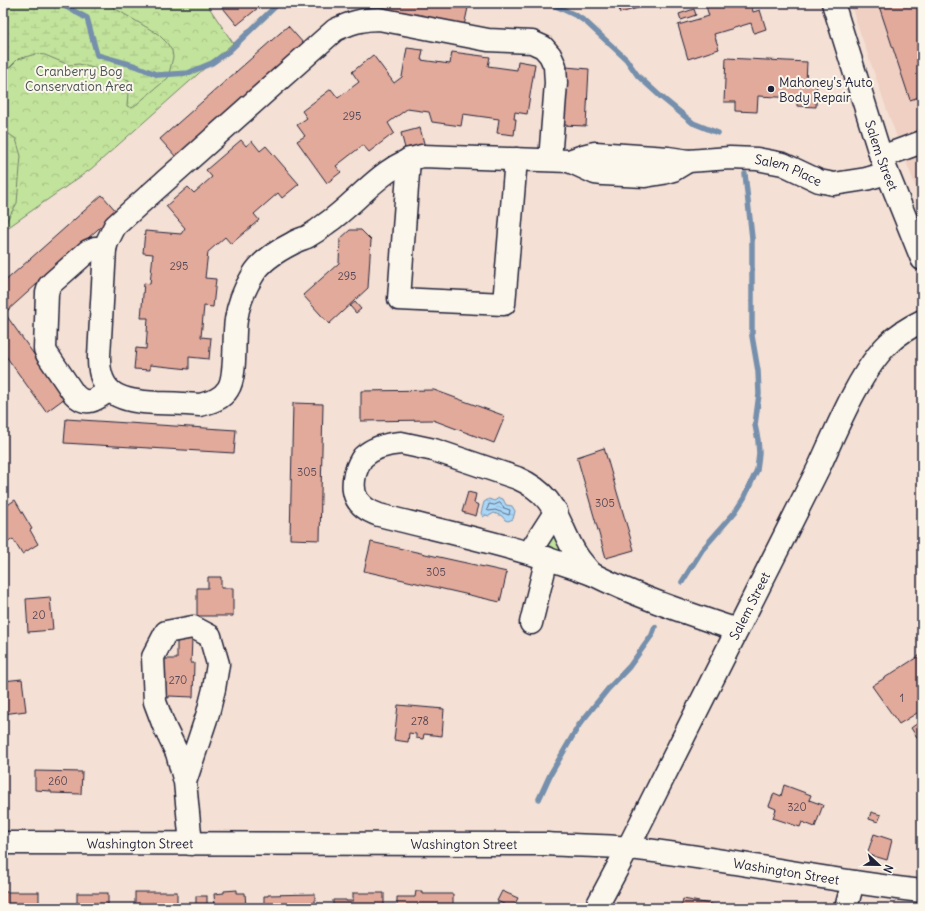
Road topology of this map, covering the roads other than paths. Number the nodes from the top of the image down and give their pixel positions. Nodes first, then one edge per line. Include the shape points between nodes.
1 (833, 3) edge
2 (922, 142) edge
3 (409, 159) junction
4 (516, 159) junction
5 (560, 161) junction
6 (884, 165) junction
7 (105, 249) junction
8 (922, 259) edge
9 (922, 321) edge
10 (109, 390) junction
11 (556, 511) junction
12 (538, 556) junction
13 (592, 574) junction
14 (531, 623) dead end
15 (736, 630) junction
16 (185, 782) junction
17 (3, 843) edge
18 (191, 844) junction
19 (628, 848) junction
20 (853, 882) junction
21 (922, 891) edge
22 (596, 908) edge
23 (846, 908) edge

1 - 6 main road, Salem Street
2 - 6 main road, Salem Place
3 - 4 main road, Salem Place via 422,156
3 - 4 main road via 399,299 504,304
3 - 10 main road via 381,177 329,222 267,260 254,274 238,308 230,385 220,398 200,405 135,402 121,398
4 - 5 main road, Salem Place
5 - 6 main road, Salem Place via 595,153 688,161 730,158 768,160 791,167 819,181 834,184 866,180
5 - 7 main road via 555,66 544,47 532,42 495,41 379,19 362,20 345,25 330,34 115,226
6 - 8 main road, Salem Street
7 - 10 main road via 99,367
7 - 10 main road via 95,248 86,252 50,285 47,293 44,345 47,354 80,399 95,400
9 - 15 main road, Salem Street via 888,343 865,375
11 - 12 main road
11 - 12 main road via 538,491 519,479 416,445 384,445 368,453 360,462 353,481 353,490 357,500 373,513
11 - 13 main road via 576,554
12 - 13 main road
12 - 14 main road
13 - 15 main road via 653,601
15 - 19 main road, Salem Street
16 - 16 main road via 208,714 218,664 210,636 193,627 166,632 153,658 155,702 177,753
16 - 18 main road
17 - 18 main road, Washington Street
18 - 19 main road, Washington Street via 540,844
19 - 20 main road, Washington Street
19 - 22 main road, Salem Street
20 - 21 main road, Washington Street
20 - 23 main road

